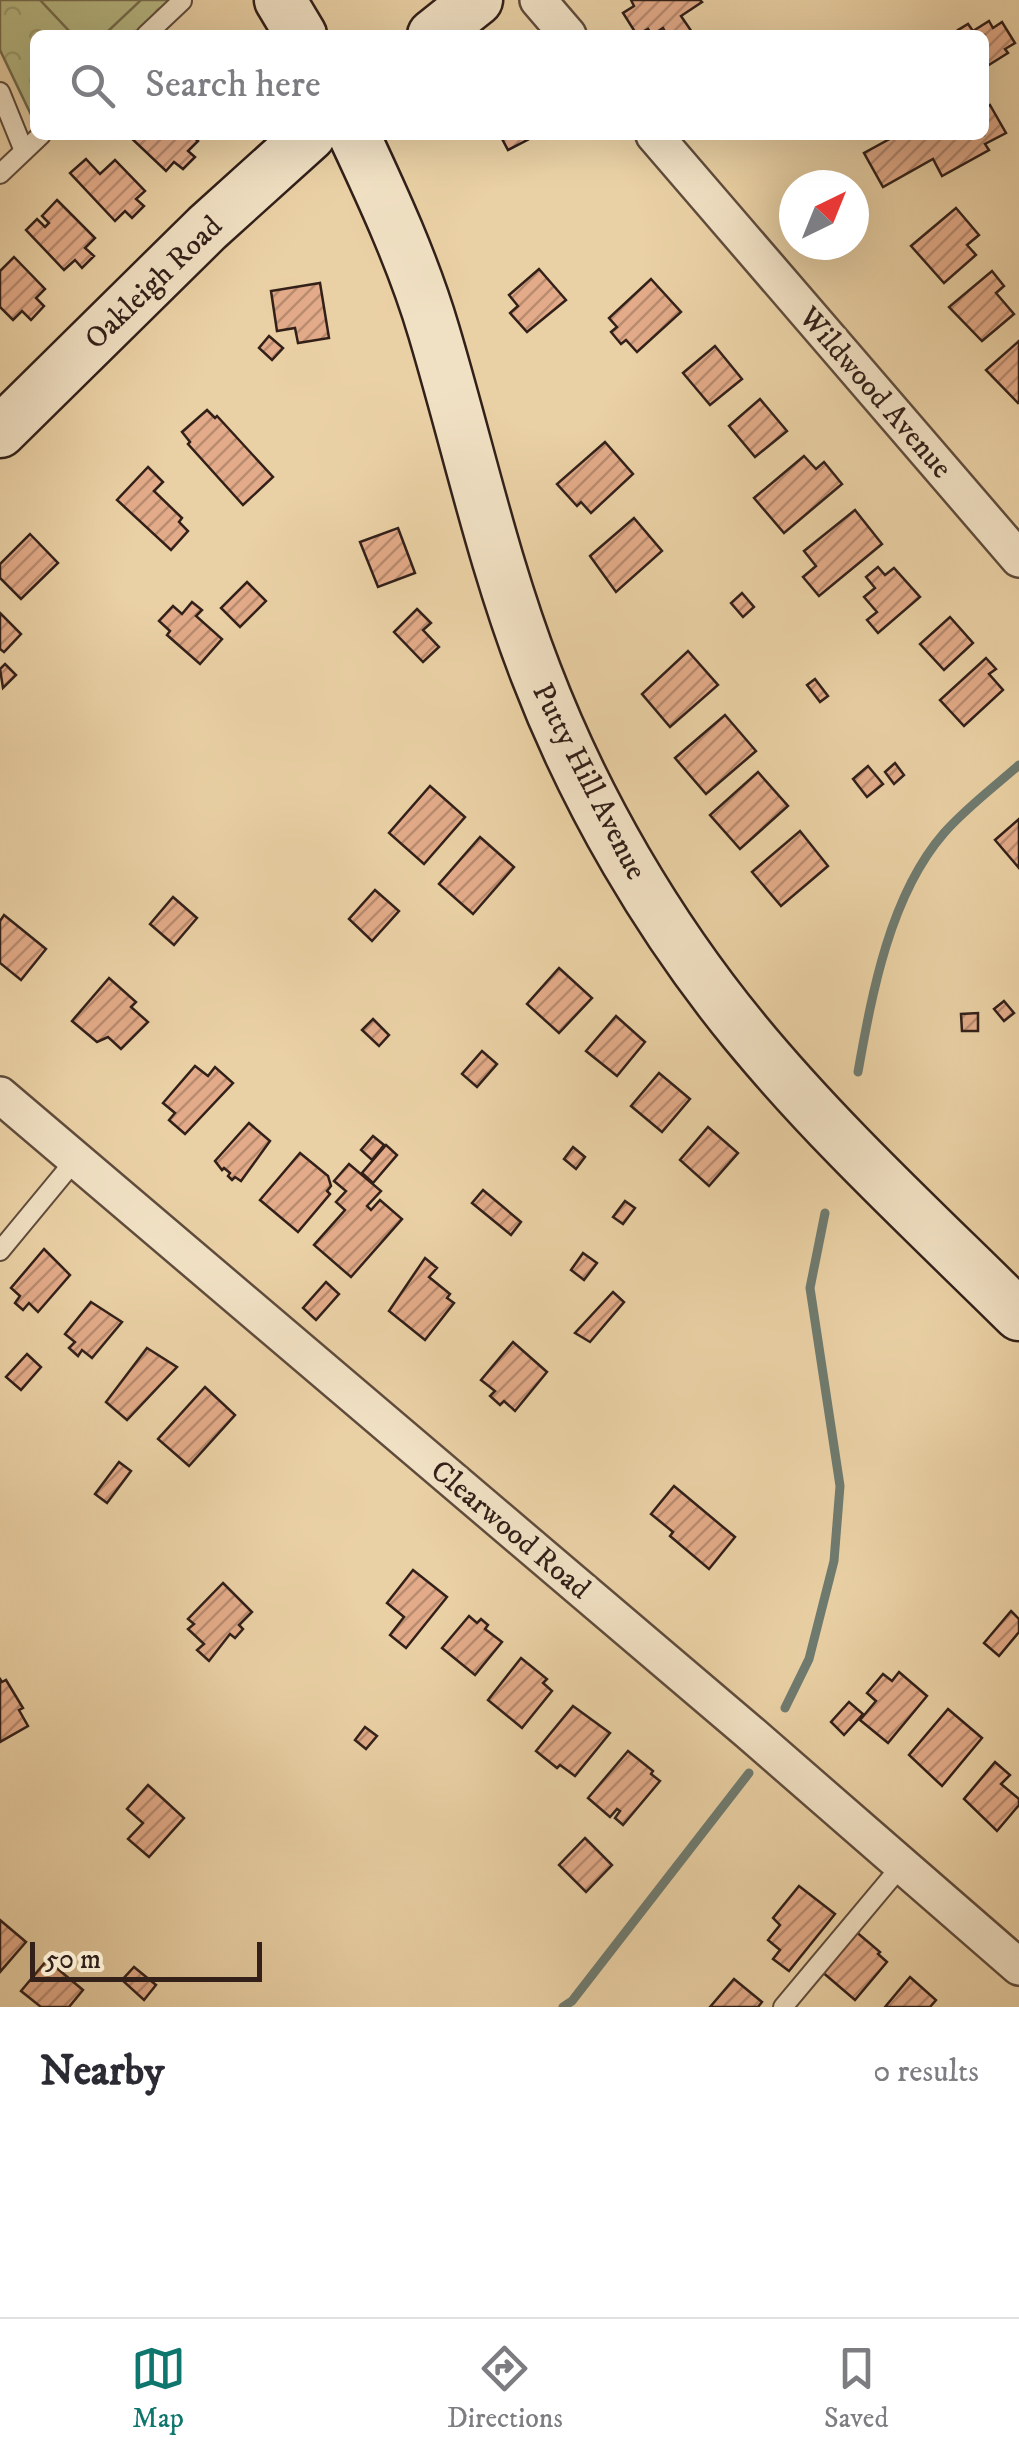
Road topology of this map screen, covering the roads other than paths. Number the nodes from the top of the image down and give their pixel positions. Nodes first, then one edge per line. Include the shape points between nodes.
1 (280, 0) edge
2 (477, 0) edge
3 (538, 0) edge
4 (182, 1) edge
5 (151, 30) edge
6 (298, 30) edge
7 (439, 30) edge
8 (564, 30) edge
9 (0, 92) edge
10 (36, 140) edge
11 (305, 140) edge
12 (356, 140) edge
13 (658, 140) edge
14 (24, 151) junction
15 (0, 174) edge
16 (0, 432) edge
17 (1019, 559) edge
18 (0, 1095) edge
19 (76, 1160) junction
20 (0, 1251) edge
21 (1019, 1315) edge
22 (902, 1865) junction
23 (1019, 1967) edge
24 (783, 2007) edge

1 - 6 street
2 - 7 street
3 - 8 street
4 - 5 lane
9 - 14 lane
10 - 14 lane
11 - 16 street, Oakleigh Road
12 - 21 street, Putty Hill Avenue via 434,328 499,571 536,675 612,834 682,946 766,1057
13 - 17 street, Wildwood Avenue
14 - 15 lane
18 - 19 street, Clearwood Road
19 - 20 lane
19 - 22 street, Clearwood Road
22 - 23 street, Clearwood Road
22 - 24 lane

